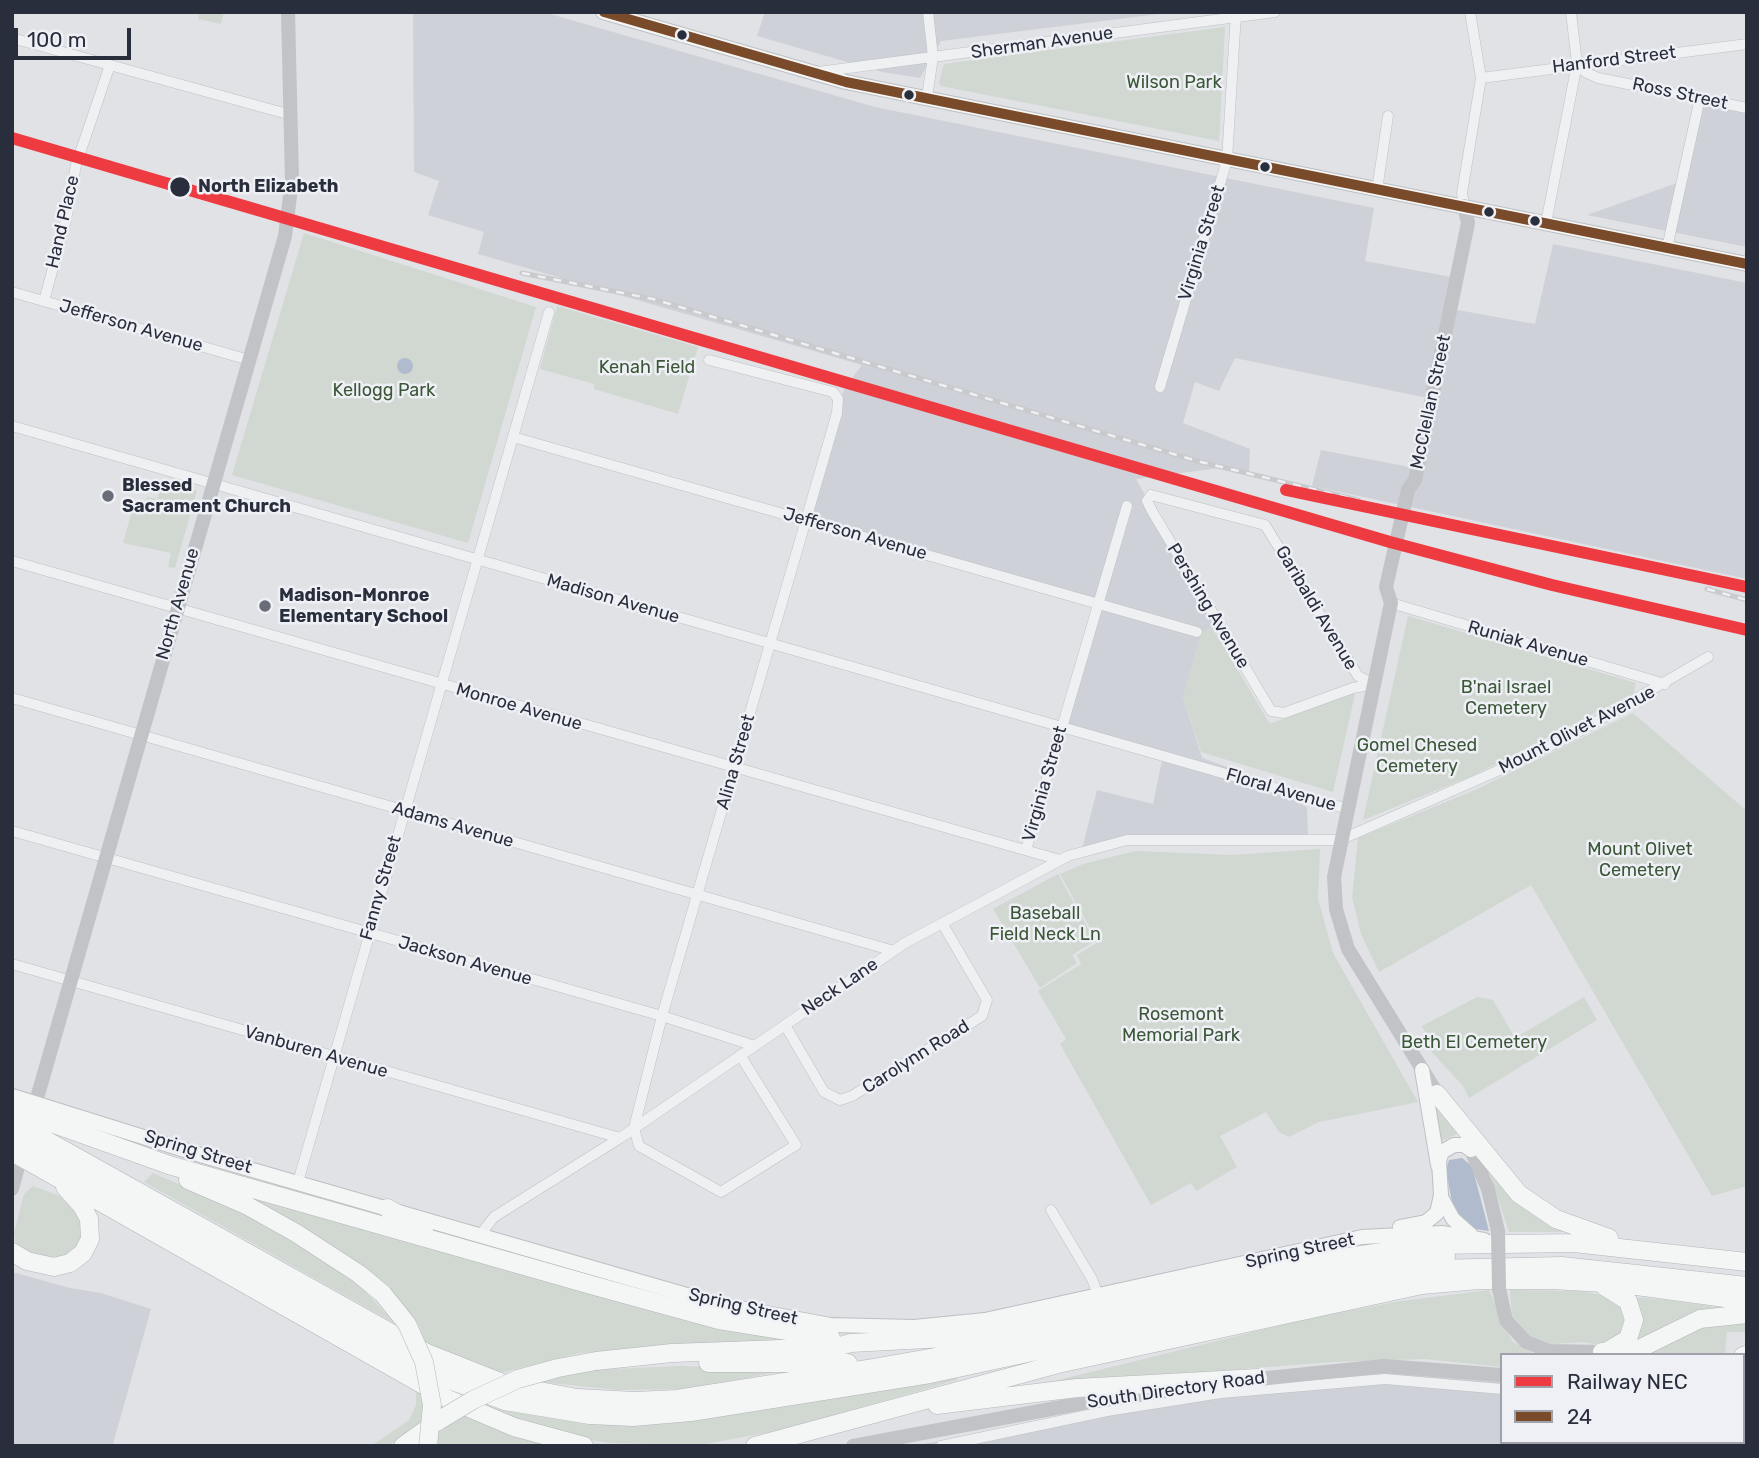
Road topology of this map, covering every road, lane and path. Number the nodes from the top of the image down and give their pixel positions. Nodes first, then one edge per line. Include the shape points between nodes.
1 (288, 12) edge
2 (603, 12) edge
3 (928, 12) edge
4 (1470, 12) edge
5 (1571, 12) edge
6 (1273, 13) edge
7 (1237, 14) edge
8 (630, 16) edge
9 (12, 38) edge
10 (1747, 44) edge
11 (933, 57) junction
12 (1577, 64) junction
13 (110, 65) junction
14 (813, 72) junction
15 (1481, 78) junction
16 (928, 97) junction
17 (1699, 98) junction
18 (1747, 108) edge
19 (291, 115) junction
20 (1388, 116) dead end
21 (1227, 160) junction
22 (1377, 190) junction
23 (1464, 206) junction
24 (1546, 223) junction
25 (1667, 248) junction
26 (1747, 264) edge
27 (12, 292) edge
28 (44, 301) junction
29 (549, 312) dead end
30 (249, 360) junction
31 (709, 360) dead end
32 (1160, 387) dead end
33 (12, 426) edge
34 (513, 437) junction
35 (212, 484) junction
36 (1127, 506) dead end
37 (806, 521) junction
38 (1265, 525) joint
39 (478, 559) junction
40 (12, 561) edge
41 (1098, 602) junction
42 (1391, 603) junction
43 (177, 610) junction
44 (1197, 632) dead end
45 (770, 644) junction
46 (1708, 657) dead end
47 (1374, 684) junction
48 (1665, 684) junction
49 (440, 685) junction
50 (12, 698) edge
51 (1062, 727) junction
52 (141, 735) junction
53 (734, 768) junction
54 (1215, 770) joint
55 (1348, 809) junction
56 (403, 810) junction
57 (12, 831) edge
58 (1340, 840) junction
59 (1241, 841) joint
60 (1026, 850) junction
61 (105, 858) junction
62 (1060, 860) junction
63 (697, 895) junction
64 (942, 923) junction
65 (368, 933) junction
66 (894, 951) junction
67 (12, 964) edge
68 (71, 981) junction
69 (662, 1016) junction
70 (785, 1025) junction
71 (755, 1046) junction
72 (740, 1055) junction
73 (333, 1058) junction
74 (1422, 1070) junction
75 (1437, 1094) junction
76 (12, 1096) edge
77 (12, 1109) edge
78 (634, 1128) junction
79 (22, 1132) edge
80 (87, 1138) junction
81 (620, 1138) junction
82 (1471, 1150) junction
83 (50, 1172) junction
84 (1439, 1172) junction
85 (298, 1182) junction
86 (12, 1189) edge
87 (1441, 1195) junction
88 (387, 1208) junction
89 (1051, 1210) dead end
90 (480, 1236) junction
91 (1362, 1237) junction
92 (1488, 1237) junction
93 (464, 1248) junction
94 (1660, 1251) junction
95 (12, 1252) edge
96 (1747, 1262) edge
97 (1747, 1274) edge
98 (1599, 1283) junction
99 (1747, 1286) edge
100 (1098, 1295) junction
101 (1747, 1301) edge
102 (1747, 1314) edge
103 (851, 1343) junction
104 (1602, 1352) junction
105 (930, 1359) junction
106 (596, 1361) junction
107 (1500, 1375) edge
108 (1258, 1384) junction
109 (1500, 1389) edge
110 (865, 1416) junction
111 (403, 1446) edge
112 (428, 1446) edge
113 (584, 1446) edge
114 (755, 1446) edge
115 (853, 1446) edge
116 (941, 1446) edge

1 - 19 main road, North Avenue
2 - 8 main road
3 - 11 street
4 - 15 street
5 - 12 street
6 - 7 street, Sherman Avenue
7 - 11 street, Sherman Avenue
7 - 21 street, Virginia Street
8 - 14 main road
9 - 13 street
10 - 12 street, Hanford Street
11 - 14 street, Sherman Avenue
11 - 16 street
12 - 15 street, Hanford Street
12 - 17 street, Ross Street via 1598,78
12 - 24 street
13 - 19 street
13 - 28 street, Hand Place via 84,135
14 - 16 main road
15 - 23 street via 1462,192
16 - 21 main road
17 - 18 street, Ross Street
17 - 25 street
19 - 30 main road, North Avenue via 291,208
20 - 22 street
21 - 22 main road
21 - 32 street, Virginia Street
22 - 23 main road
23 - 24 main road
23 - 42 main road, McClellan Street via 1468,223 1415,480 1408,491 1385,587
24 - 25 main road
25 - 26 main road
27 - 28 street, Jefferson Avenue
28 - 30 street, Jefferson Avenue
29 - 34 street, Fanny Street
30 - 35 main road, North Avenue
31 - 37 street, Alina Street via 837,396 837,413
33 - 35 street, Madison Avenue
34 - 37 street, Jefferson Avenue
34 - 39 street, Fanny Street
35 - 39 street, Madison Avenue
35 - 43 main road, North Avenue
36 - 41 street, Virginia Street
37 - 41 street, Jefferson Avenue
37 - 45 street, Alina Street
38 - 47 street, Garibaldi Avenue via 1358,676
38 - 47 street, Pershing Avenue via 1151,495 1147,501 1267,706 1284,713
39 - 45 street, Madison Avenue
39 - 49 street, Fanny Street
40 - 43 street, Monroe Avenue
41 - 44 street, Jefferson Avenue
41 - 51 street, Virginia Street
42 - 47 main road, McClellan Street
42 - 48 street, Runiak Avenue
43 - 49 street, Monroe Avenue
43 - 52 main road, North Avenue
45 - 51 street, Madison Avenue
45 - 53 street, Alina Street
46 - 48 street, Mount Olivet Avenue
47 - 55 main road, McClellan Street
48 - 58 street, Mount Olivet Avenue via 1573,735
49 - 53 street, Monroe Avenue
49 - 56 street, Fanny Street
50 - 52 street, Adams Avenue
51 - 54 street, Madison Avenue
51 - 60 street, Virginia Street
52 - 56 street, Adams Avenue
52 - 61 main road, North Avenue
53 - 60 street, Monroe Avenue
53 - 63 street, Alina Street
54 - 55 street, Floral Avenue
55 - 58 main road, McClellan Street
56 - 63 street, Adams Avenue
56 - 65 street, Fanny Street
57 - 61 street, Jackson Avenue
58 - 59 street, Mount Olivet Avenue
58 - 74 main road, McClellan Street via 1334,889 1344,940
59 - 62 street, Neck Lane via 1127,840
60 - 62 street, Virginia Street
61 - 65 street, Jackson Avenue
61 - 68 main road, North Avenue
62 - 64 street, Neck Lane
63 - 66 street, Adams Avenue
63 - 69 street, Alina Street
64 - 66 street, Neck Lane
64 - 70 street, Carolynn Road via 987,1000 982,1016 852,1097 840,1100 824,1092
65 - 69 street, Jackson Avenue
65 - 73 street, Fanny Street
66 - 70 street, Neck Lane
67 - 68 street, Vanburen Avenue
68 - 73 street, Vanburen Avenue
68 - 79 main road, North Avenue
69 - 71 street, Jackson Avenue
69 - 78 street, Alina Street
70 - 71 street, Neck Lane
71 - 72 street, Neck Lane
72 - 78 street, Neck Lane
72 - 78 street via 796,1145 721,1192 639,1146
73 - 81 street, Vanburen Avenue
73 - 85 street, Fanny Street
74 - 75 main road, McClellan Street
74 - 84 main road
75 - 82 main road, McClellan Street
75 - 94 highway via 1510,1185 1538,1208 1593,1234
76 - 79 main road, Spring Street
77 - 79 highway
78 - 81 street, Neck Lane
79 - 80 highway
79 - 83 highway
79 - 85 main road, Spring Street
79 - 86 main road, North Avenue
79 - 99 highway via 424,1370 505,1401 590,1415 691,1412 921,1376 1433,1269 1576,1267
79 - 105 highway via 427,1353 522,1388 592,1399 662,1400
80 - 93 highway
80 - 112 highway, bridge via 262,1213 383,1294 410,1330 424,1362 432,1405
81 - 90 street, Neck Lane via 494,1217
82 - 84 main road via 1461,1145 1445,1150 1439,1158
82 - 92 main road, McClellan Street via 1491,1199
83 - 95 highway via 87,1214 90,1234 86,1249 75,1260 54,1267
83 - 113 highway via 461,1405 521,1430
84 - 87 main road
85 - 88 main road, Spring Street
87 - 91 main road via 1437,1213 1426,1222
87 - 92 main road via 1452,1219
88 - 90 main road, Spring Street
88 - 93 highway
89 - 100 street
90 - 100 main road, Spring Street via 731,1307 830,1325 901,1328 954,1324
91 - 92 main road, Spring Street via 1434,1233
91 - 100 main road, Spring Street
92 - 94 highway
92 - 103 highway via 1334,1258 965,1337
92 - 104 main road, McClellan Street, bridge via 1506,1320 1516,1334 1531,1345 1550,1350
93 - 103 highway via 719,1320
94 - 96 highway
97 - 105 highway via 1547,1254 1412,1259
98 - 101 highway
98 - 104 highway via 1625,1298 1634,1320 1625,1341
98 - 110 highway via 1494,1280 1394,1289 1076,1359
102 - 104 highway via 1705,1318 1637,1350
103 - 106 highway
105 - 106 highway via 840,1364
106 - 111 highway, bridge via 511,1382 473,1400
107 - 108 main road, South Directory Road via 1384,1366
108 - 109 street via 1392,1378
108 - 110 highway via 1065,1390
108 - 115 main road, South Directory Road via 1083,1402
108 - 116 street
110 - 114 highway

